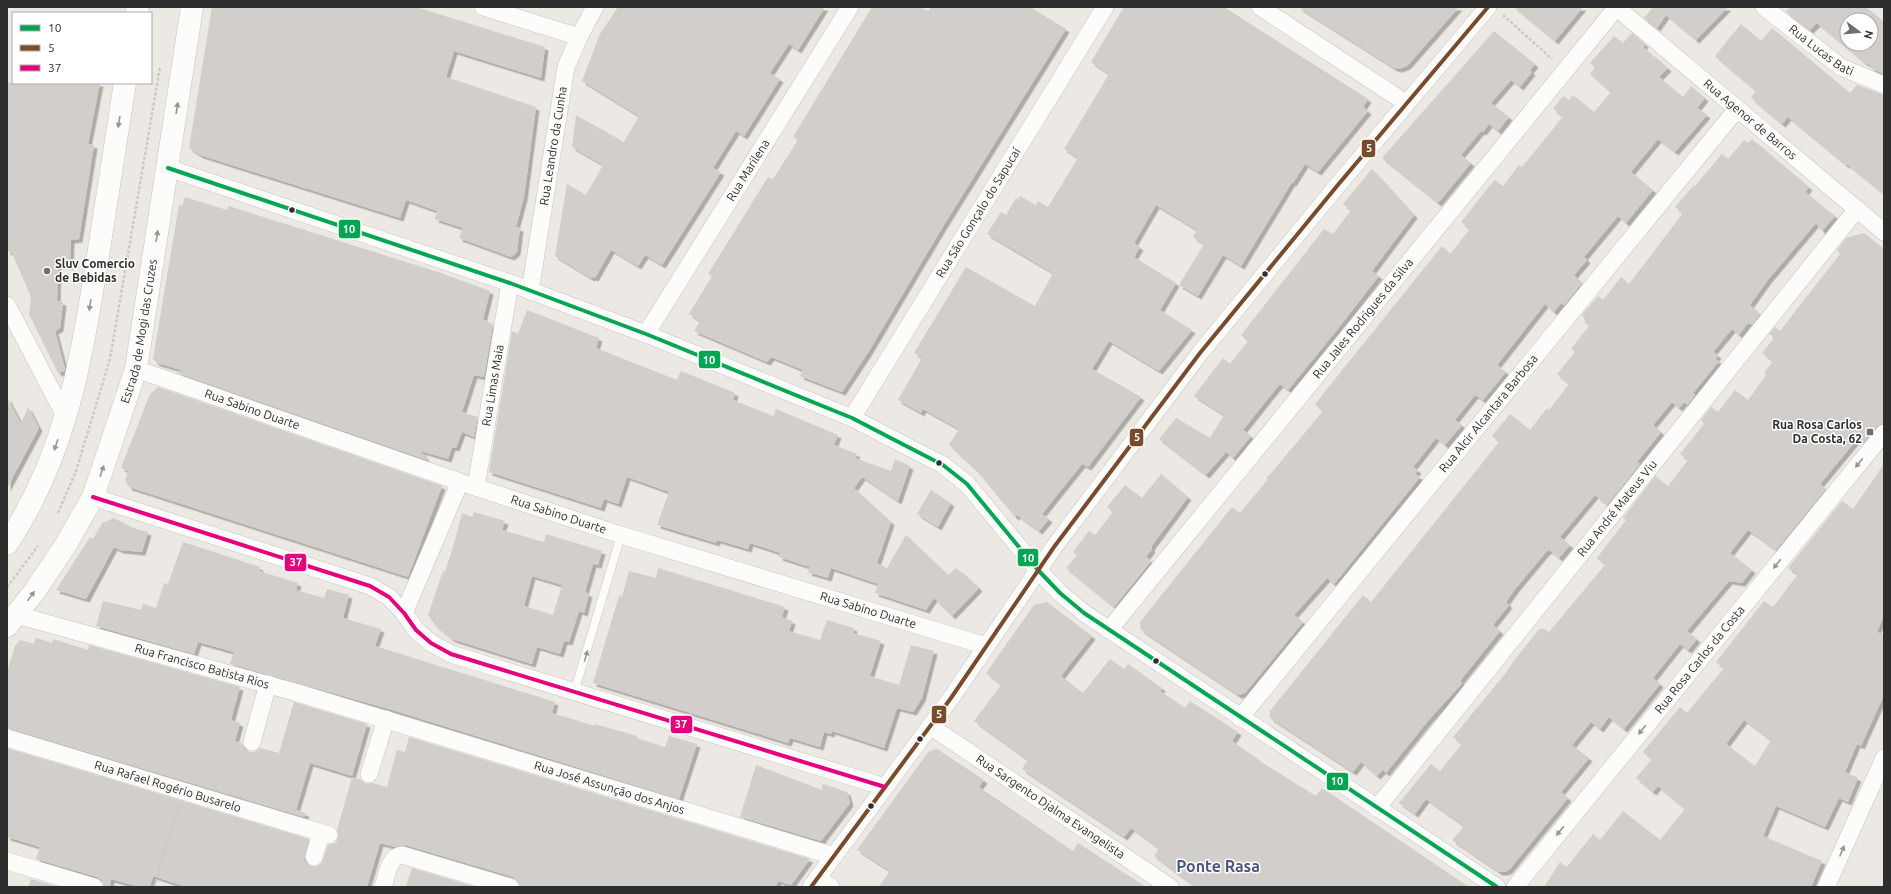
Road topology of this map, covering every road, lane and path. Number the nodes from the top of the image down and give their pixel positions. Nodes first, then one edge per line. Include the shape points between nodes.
1 (192, 7) edge
2 (483, 7) edge
3 (595, 7) edge
4 (850, 7) edge
5 (1105, 7) edge
6 (1260, 7) edge
7 (1617, 7) edge
8 (1764, 7) edge
9 (1494, 10) edge
10 (579, 37) junction
11 (1565, 72) junction
12 (126, 84) edge
13 (1884, 85) edge
14 (1406, 102) junction
15 (1738, 109) junction
16 (168, 168) junction
17 (1857, 210) junction
18 (1884, 232) edge
19 (510, 283) junction
20 (530, 291) junction
21 (7, 305) edge
22 (646, 334) junction
23 (136, 369) junction
24 (66, 418) junction
25 (852, 418) junction
26 (1884, 433) edge
27 (460, 482) junction
28 (476, 487) junction
29 (93, 497) junction
30 (621, 535) junction
31 (7, 544) edge
32 (1038, 570) junction
33 (404, 613) junction
34 (12, 620) edge
35 (1109, 630) junction
36 (986, 646) junction
37 (268, 684) junction
38 (574, 693) junction
39 (1240, 718) junction
40 (386, 720) junction
41 (930, 726) junction
42 (7, 738) edge
43 (252, 742) dead end
44 (1884, 758) edge
45 (369, 774) dead end
46 (885, 787) junction
47 (183, 791) junction
48 (1377, 808) junction
49 (834, 856) junction
50 (314, 857) dead end
51 (7, 861) edge
52 (820, 884) edge
53 (94, 887) edge
54 (154, 887) edge
55 (383, 887) edge
56 (510, 887) edge
57 (1170, 887) edge
58 (1497, 887) edge
59 (1515, 887) edge
60 (1826, 887) edge

16 -> 1 main road, Estrada de Mogi das Cruzes
2 - 10 street
3 - 10 street, Rua Leandro da Cunha
4 - 22 street, Rua Marilena
5 - 25 street, Rua São Gonçalo do Sapucaí
6 - 14 street
7 - 11 street, Rua Jales Rodrigues da Silva
7 - 15 street, Rua Agenor de Barros
8 - 13 street, Rua Lucas Bati via 1841,67
9 - 11 path
9 - 14 street
10 - 20 street, Rua Leandro da Cunha via 566,67
11 - 35 street, Rua Jales Rodrigues da Silva
12 -> 24 main road via 81,359
14 - 32 street via 1200,353
15 - 17 street, Rua Agenor de Barros
15 - 39 street, Rua Alcir Alcantara Barbosa
16 - 19 street
23 -> 16 main road, Estrada de Mogi das Cruzes
17 - 18 street, Rua Agenor de Barros
17 - 48 street, Rua André Mateus Viu
19 - 20 street
19 - 28 street, Rua Limas Maia
20 - 22 street
21 - 24 street
22 - 25 street
23 - 27 street, Rua Sabino Duarte
29 -> 23 main road, Estrada de Mogi das Cruzes
24 -> 31 main road via 48,470
25 - 32 street via 943,465 967,484
26 -> 59 street, Rua Rosa Carlos da Costa
27 - 28 street, Rua Sabino Duarte
27 - 33 street
28 - 30 street, Rua Sabino Duarte
29 - 33 street via 370,586 388,597
34 -> 29 main road, Estrada de Mogi das Cruzes via 65,546
30 - 36 street, Rua Sabino Duarte
38 -> 30 lane
32 - 35 street via 1060,593
32 - 36 street
33 - 38 street via 416,630 431,643 451,654
34 - 37 street, Rua Francisco Batista Rios
35 - 39 street
36 - 41 street
37 - 40 street, Rua Francisco Batista Rios
37 - 43 street
38 - 46 street
39 - 48 street
40 - 45 street
40 - 49 street, Rua José Assunção dos Anjos
41 - 46 street
41 - 57 street, Rua Sargento Djalma Evangelista
42 - 47 street, Rua Rafael Rogério Busarelo
60 -> 44 street
46 - 49 street
47 - 50 street, Rua Rafael Rogério Busarelo via 325,834
47 - 54 path
48 - 58 street
49 - 52 street
51 - 53 street
55 - 56 street via 391,860 402,855

